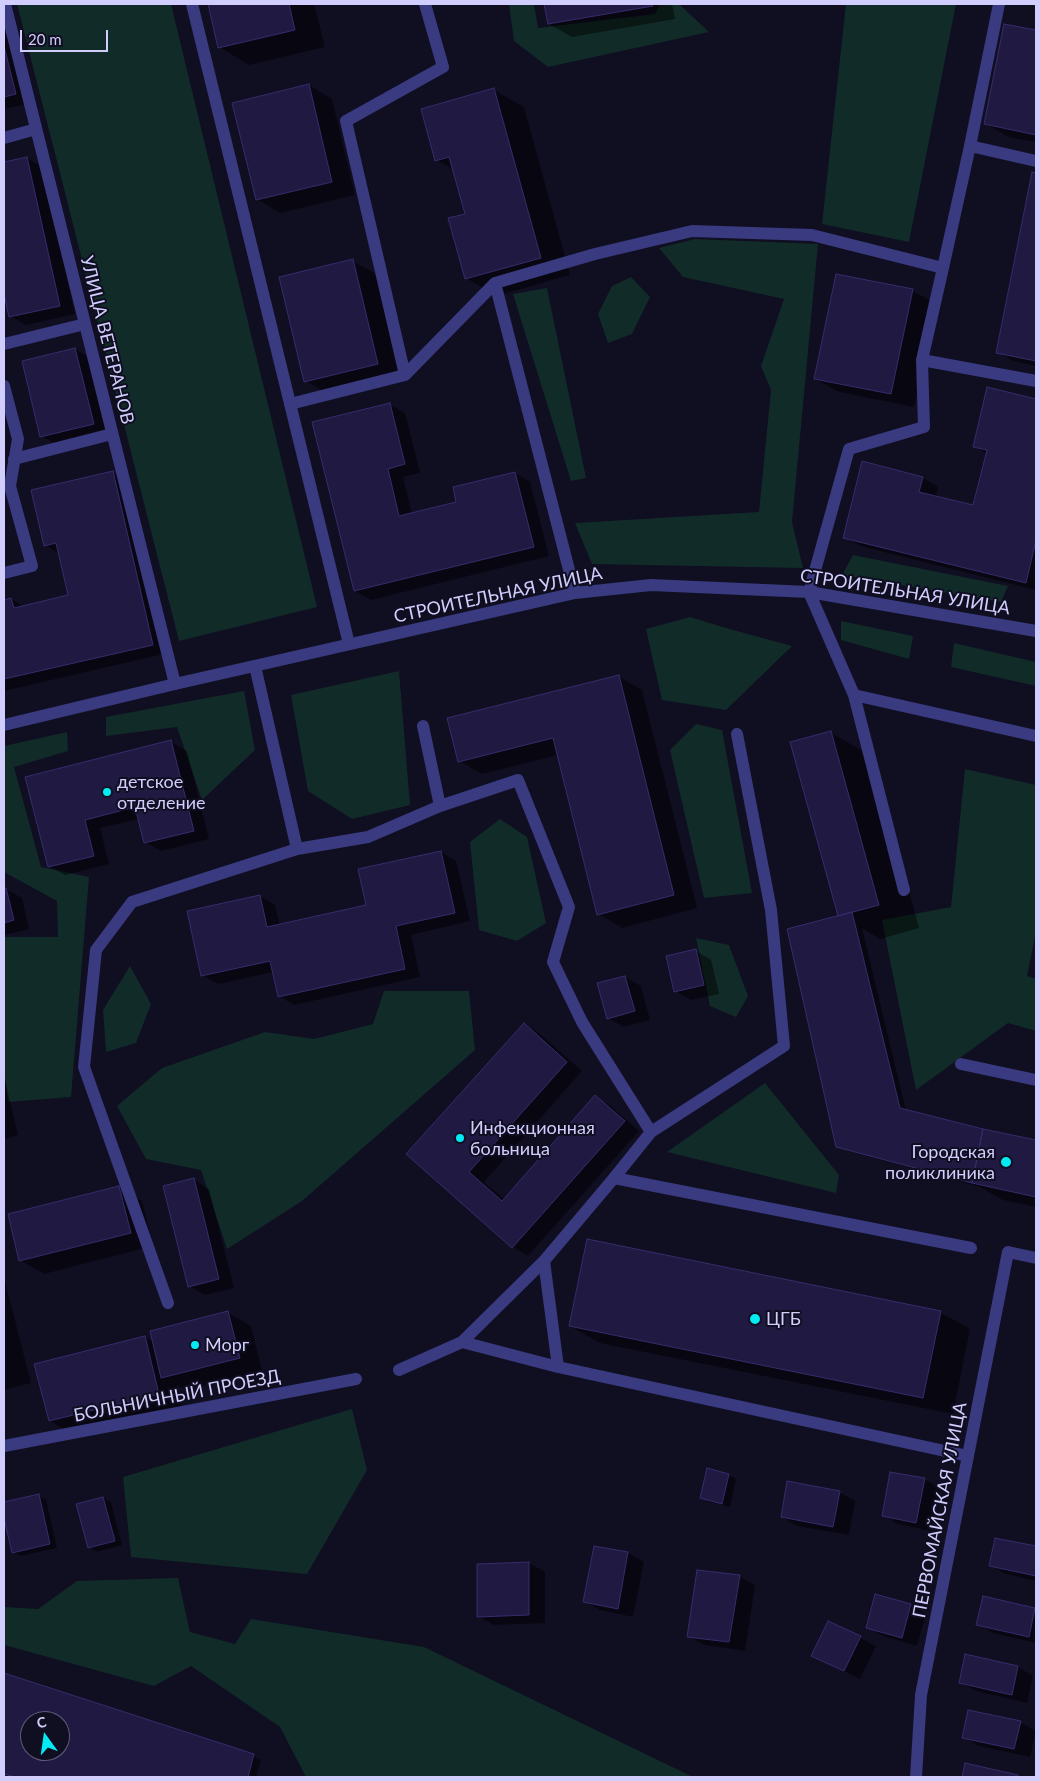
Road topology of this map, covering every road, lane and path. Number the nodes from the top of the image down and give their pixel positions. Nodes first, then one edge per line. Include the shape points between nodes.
1 (5, 4) edge
2 (192, 4) edge
3 (425, 4) edge
4 (1000, 4) edge
5 (36, 129) junction
6 (4, 138) edge
7 (970, 146) junction
8 (1036, 161) edge
9 (943, 268) junction
10 (495, 283) junction
11 (85, 324) junction
12 (4, 344) edge
13 (922, 360) junction
14 (405, 375) junction
15 (1036, 381) edge
16 (4, 386) edge
17 (290, 404) junction
18 (112, 434) junction
19 (14, 459) junction
20 (4, 573) edge
21 (809, 592) junction
22 (575, 593) junction
23 (1036, 631) edge
24 (349, 644) junction
25 (255, 666) junction
26 (175, 684) junction
27 (854, 695) junction
28 (4, 725) edge
29 (423, 726) dead end
30 (736, 734) dead end
31 (1036, 736) edge
32 (440, 806) junction
33 (298, 849) junction
34 (904, 890) dead end
35 (961, 1064) dead end
36 (1036, 1080) edge
37 (651, 1132) junction
38 (614, 1178) junction
39 (971, 1248) dead end
40 (1036, 1258) edge
41 (544, 1261) junction
42 (168, 1303) dead end
43 (462, 1342) junction
44 (558, 1367) junction
45 (399, 1370) dead end
46 (356, 1380) dead end
47 (4, 1446) edge
48 (968, 1456) junction
49 (916, 1777) edge

1 - 5 street, УЛИЦА ВЕТЕРАНОВ
2 - 17 street
3 - 14 street via 443,67 346,121
4 - 7 street
5 - 6 street
5 - 11 street, УЛИЦА ВЕТЕРАНОВ
7 - 8 street
7 - 9 street
9 - 10 street via 812,235 692,231 595,254
9 - 13 street
10 - 14 street
10 - 22 street
11 - 12 street
11 - 18 street, УЛИЦА ВЕТЕРАНОВ
13 - 15 street
13 - 21 street via 924,427 849,449
14 - 17 street
16 - 19 street via 18,439
17 - 24 street
18 - 19 street
18 - 26 street, УЛИЦА ВЕТЕРАНОВ
19 - 20 street via 10,486 32,566
21 - 22 street, СТРОИТЕЛЬНАЯ УЛИЦА via 651,585
21 - 23 street, СТРОИТЕЛЬНАЯ УЛИЦА
21 - 27 street
22 - 24 street, СТРОИТЕЛЬНАЯ УЛИЦА
24 - 25 street, СТРОИТЕЛЬНАЯ УЛИЦА
25 - 26 street, СТРОИТЕЛЬНАЯ УЛИЦА
25 - 33 street
26 - 28 street, СТРОИТЕЛЬНАЯ УЛИЦА
27 - 31 street
27 - 34 street
29 - 32 street
30 - 37 street via 771,910 784,1046
32 - 33 street via 368,837
32 - 37 street via 518,780 568,907 553,962 582,1022
33 - 42 street via 132,902 96,950 84,1067
35 - 36 street
37 - 38 street
38 - 39 street
38 - 41 street
40 - 48 street, ПЕРВОМАЙСКАЯ УЛИЦА via 1008,1252
41 - 43 street
41 - 44 street
43 - 44 street
43 - 45 street
44 - 48 street
46 - 47 street, БОЛЬНИЧНЫЙ ПРОЕЗД
48 - 49 street, ПЕРВОМАЙСКАЯ УЛИЦА via 921,1695

